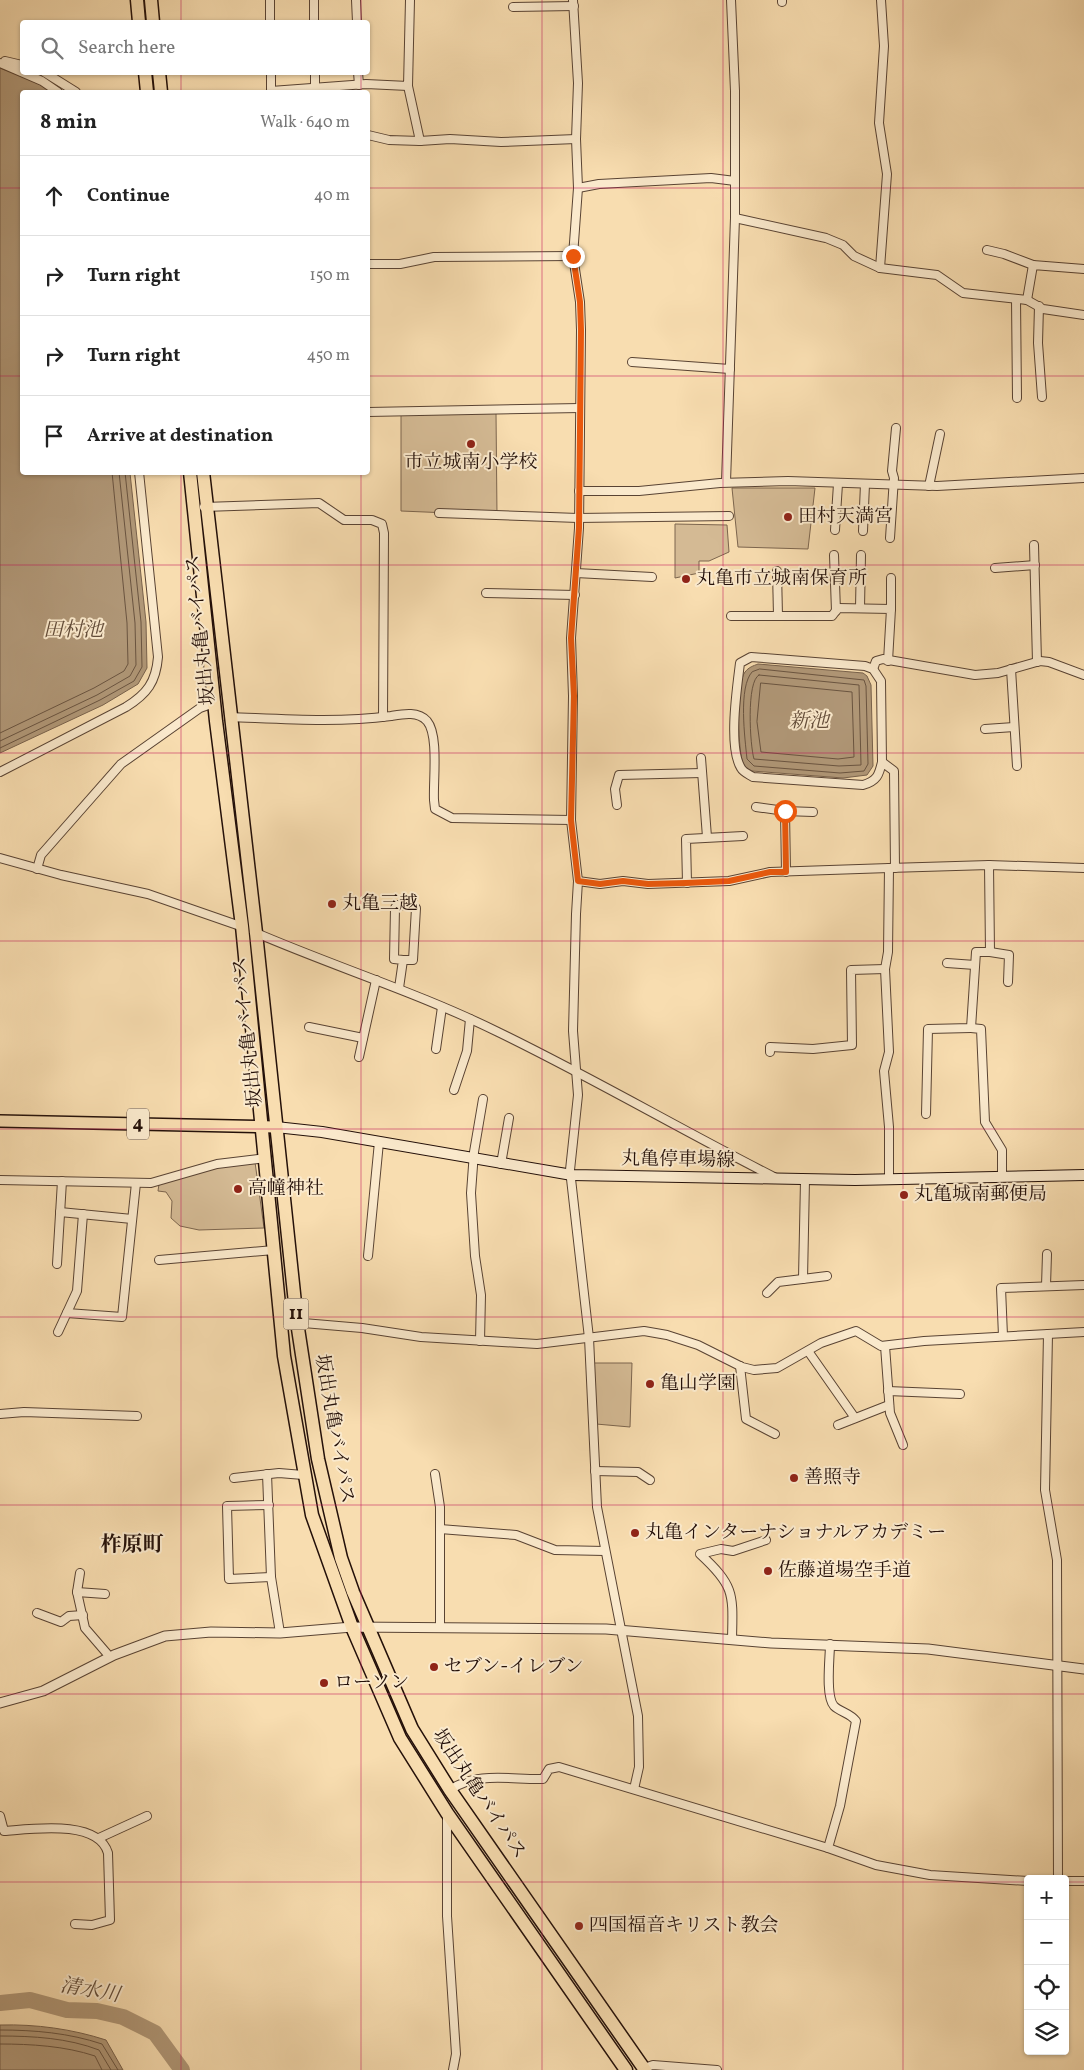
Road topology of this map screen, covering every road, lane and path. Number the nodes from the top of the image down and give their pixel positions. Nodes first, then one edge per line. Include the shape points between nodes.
1 (137, 0) edge
2 (151, 0) edge
3 (270, 0) edge
4 (314, 0) edge
5 (356, 0) edge
6 (410, 0) edge
7 (731, 0) edge
8 (881, 0) edge
9 (573, 3) edge
10 (513, 7) dead end
11 (139, 20) edge
12 (153, 20) edge
13 (270, 20) edge
14 (314, 20) edge
15 (357, 20) edge
16 (0, 62) edge
17 (20, 65) edge
18 (20, 71) edge
19 (29, 75) edge
20 (49, 75) edge
21 (144, 75) edge
22 (159, 75) edge
23 (271, 75) edge
24 (315, 75) edge
25 (358, 75) edge
26 (359, 85) junction
27 (408, 86) junction
28 (315, 88) junction
29 (55, 90) edge
30 (73, 90) edge
31 (147, 90) edge
32 (161, 90) edge
33 (271, 90) edge
34 (286, 90) edge
35 (370, 135) edge
36 (576, 139) junction
37 (420, 141) junction
38 (735, 181) junction
39 (578, 188) junction
40 (735, 218) junction
41 (987, 250) dead end
42 (573, 256) junction
43 (370, 264) edge
44 (1033, 265) junction
45 (880, 268) junction
46 (1084, 269) edge
47 (1016, 298) junction
48 (1027, 300) junction
49 (1039, 306) junction
50 (1084, 315) edge
51 (632, 362) dead end
52 (730, 369) junction
53 (1042, 397) dead end
54 (1017, 398) dead end
55 (580, 408) junction
56 (370, 412) edge
57 (896, 428) dead end
58 (940, 434) dead end
59 (139, 475) edge
60 (191, 475) edge
61 (203, 475) edge
62 (1084, 478) edge
63 (726, 482) junction
64 (838, 484) junction
65 (865, 484) junction
66 (893, 485) junction
67 (929, 486) junction
68 (579, 491) junction
69 (200, 508) junction
70 (439, 513) dead end
71 (729, 516) dead end
72 (578, 518) junction
73 (835, 530) dead end
74 (863, 532) dead end
75 (890, 538) dead end
76 (1034, 545) dead end
77 (834, 555) dead end
78 (861, 555) dead end
79 (1035, 565) junction
80 (995, 568) dead end
81 (777, 571) dead end
82 (576, 573) junction
83 (652, 576) dead end
84 (891, 578) dead end
85 (486, 593) dead end
86 (575, 595) junction
87 (860, 608) junction
88 (891, 609) junction
89 (836, 611) junction
90 (731, 616) dead end
91 (778, 616) junction
92 (888, 661) junction
93 (1038, 662) junction
94 (873, 669) junction
95 (1011, 669) junction
96 (1084, 675) edge
97 (214, 703) junction
98 (230, 717) junction
99 (383, 717) junction
100 (1014, 727) junction
101 (985, 729) dead end
102 (701, 758) dead end
103 (882, 762) junction
104 (1017, 766) dead end
105 (0, 771) edge
106 (702, 773) junction
107 (617, 805) dead end
108 (756, 807) dead end
109 (785, 811) junction
110 (813, 812) dead end
111 (571, 820) junction
112 (743, 836) dead end
113 (707, 838) junction
114 (0, 858) edge
115 (989, 865) junction
116 (892, 868) junction
117 (1084, 868) edge
118 (37, 869) junction
119 (786, 872) junction
120 (578, 881) junction
121 (686, 883) junction
122 (242, 926) junction
123 (256, 933) junction
124 (990, 952) junction
125 (403, 960) junction
126 (947, 963) dead end
127 (975, 965) junction
128 (885, 969) junction
129 (376, 980) junction
130 (1008, 982) dead end
131 (399, 988) junction
132 (442, 1007) junction
133 (470, 1019) junction
134 (309, 1027) dead end
135 (971, 1028) junction
136 (363, 1038) junction
137 (436, 1049) dead end
138 (770, 1052) dead end
139 (359, 1057) dead end
140 (576, 1071) junction
141 (454, 1090) dead end
142 (483, 1099) dead end
143 (926, 1114) dead end
144 (508, 1118) dead end
145 (0, 1121) edge
146 (262, 1126) junction
147 (276, 1127) junction
148 (379, 1142) junction
149 (266, 1158) junction
150 (474, 1160) junction
151 (500, 1164) junction
152 (572, 1175) junction
153 (1084, 1175) edge
154 (1002, 1176) junction
155 (889, 1179) junction
156 (0, 1180) edge
157 (780, 1180) junction
158 (805, 1180) junction
159 (62, 1181) junction
160 (136, 1183) junction
161 (60, 1212) junction
162 (83, 1214) junction
163 (132, 1219) junction
164 (274, 1250) junction
165 (1047, 1254) dead end
166 (368, 1256) dead end
167 (159, 1260) dead end
168 (57, 1264) dead end
169 (827, 1276) dead end
170 (804, 1279) junction
171 (1084, 1285) edge
172 (1046, 1286) junction
173 (767, 1293) dead end
174 (67, 1313) junction
175 (280, 1321) junction
176 (297, 1322) junction
177 (58, 1332) dead end
178 (1084, 1332) edge
179 (1048, 1334) junction
180 (1003, 1336) junction
181 (589, 1338) junction
182 (480, 1341) junction
183 (886, 1346) junction
184 (808, 1351) junction
185 (740, 1366) junction
186 (888, 1391) junction
187 (960, 1394) dead end
188 (890, 1405) junction
189 (0, 1414) edge
190 (137, 1416) dead end
191 (855, 1418) junction
192 (838, 1425) dead end
193 (775, 1434) dead end
194 (903, 1445) dead end
195 (595, 1471) junction
196 (267, 1474) junction
197 (435, 1474) dead end
198 (303, 1475) junction
199 (234, 1478) dead end
200 (650, 1480) dead end
201 (269, 1505) junction
202 (440, 1529) junction
203 (766, 1540) dead end
204 (605, 1551) junction
205 (80, 1574) dead end
206 (271, 1577) junction
207 (77, 1592) junction
208 (105, 1594) dead end
209 (37, 1613) dead end
210 (83, 1615) junction
211 (368, 1626) junction
212 (440, 1626) junction
213 (352, 1627) junction
214 (620, 1630) junction
215 (280, 1633) junction
216 (732, 1639) junction
217 (830, 1644) junction
218 (110, 1657) junction
219 (1059, 1666) junction
220 (1084, 1669) edge
221 (0, 1703) edge
222 (634, 1789) junction
223 (450, 1790) junction
224 (446, 1813) junction
225 (0, 1816) edge
226 (147, 1816) dead end
227 (99, 1838) junction
228 (828, 1848) junction
229 (1058, 1875) edge
230 (1024, 1880) edge
231 (1069, 1881) edge
232 (1084, 1882) edge
233 (74, 1924) dead end
234 (644, 2069) edge
235 (452, 2070) edge
236 (626, 2070) edge
237 (717, 2070) edge

1 - 11 highway
2 - 12 highway
3 - 13 street
4 - 14 street
5 - 15 street
6 - 27 street
7 - 38 street
8 - 45 street via 884,46 879,124 887,174
9 - 10 street
9 - 36 street via 578,83
16 - 17 street
16 - 18 street
19 - 29 street
20 - 30 street
21 - 31 highway
22 - 32 highway
23 - 33 street
24 - 28 street
25 - 26 street
26 - 27 street
26 - 28 street
27 - 37 street
28 - 34 street
35 - 37 street
36 - 37 street
36 - 39 street
38 - 39 street via 711,178
38 - 40 street
39 - 42 street
40 - 45 street via 826,238
40 - 52 street
41 - 44 street
42 - 43 street via 434,258 400,264
42 - 55 street via 580,302
44 - 46 street
44 - 48 street
45 - 47 street via 937,275 963,293
47 - 48 street
47 - 54 street
48 - 49 street
49 - 50 street
49 - 53 street
51 - 52 street
52 - 63 street
55 - 56 street
55 - 68 street
57 - 66 street
58 - 67 street
59 - 105 street via 158,657 154,680 149,690 134,702
60 - 69 highway, 坂出丸亀バイパス / 11
61 - 69 highway, 坂出丸亀バイパス / 11
62 - 67 street
63 - 64 street
63 - 68 street via 638,491
64 - 65 street
64 - 73 street
65 - 66 street
65 - 74 street
66 - 67 street
66 - 75 street
68 - 72 street
69 - 97 highway, 坂出丸亀バイパス / 11
69 - 98 highway, 坂出丸亀バイパス / 11
69 - 99 street via 319,503 344,520 372,520 382,524
70 - 72 street
71 - 72 street
72 - 82 street
76 - 79 street
77 - 89 street
78 - 87 street
79 - 80 street
79 - 93 street
81 - 91 street
82 - 83 street
82 - 86 street
84 - 88 street
85 - 86 street
86 - 111 street via 571,638 574,696
87 - 88 street
87 - 89 street via 838,608
88 - 92 street
89 - 91 street via 832,616
90 - 91 street
92 - 94 street via 876,660
92 - 95 street via 975,675
93 - 95 street
93 - 96 street via 1049,662
94 - 103 street via 881,681
94 - 103 street via 750,657 740,663 734,714 738,762 742,770 753,777 863,785 879,775
95 - 100 street
97 - 118 street via 200,708 121,764 41,855
97 - 122 highway, 坂出丸亀バイパス / 11
98 - 99 street via 323,720
98 - 123 highway, 坂出丸亀バイパス / 11
99 - 111 street via 420,716 431,727 435,809 445,815 452,818
100 - 101 street
100 - 104 street
102 - 106 street
103 - 116 street via 894,771
106 - 107 street via 619,775 615,789
106 - 113 street
108 - 109 street
109 - 110 street
109 - 119 street
111 - 120 street
112 - 113 street
113 - 121 street via 686,838
114 - 118 street
115 - 116 street
115 - 117 street
115 - 124 street
116 - 119 street
116 - 128 street
118 - 122 street via 148,894
119 - 121 street via 729,881
120 - 121 street via 600,884 617,881
120 - 140 street via 572,1031
122 - 123 street
122 - 146 highway, 坂出丸亀バイパス / 11
123 - 129 street
123 - 147 highway, 坂出丸亀バイパス / 11
124 - 127 street via 976,952
124 - 130 street via 1009,955
125 - 125 street via 413,960 416,908 397,905 394,959
125 - 131 street
126 - 127 street
127 - 135 street
128 - 138 street via 851,970 852,1046 813,1049 770,1046
128 - 155 street via 889,1052 884,1071
129 - 131 street
129 - 136 street
131 - 132 street
132 - 133 street
132 - 137 street
133 - 140 street
133 - 141 street via 467,1051
134 - 136 street
135 - 143 street via 928,1029
135 - 154 street via 981,1029 985,1122 1002,1150
136 - 139 street
140 - 152 street via 578,1095
140 - 157 street
142 - 150 street
144 - 151 street
145 - 146 main road, 4
146 - 147 main road, 4
146 - 149 highway, 坂出丸亀バイパス / 11
147 - 148 main road, 丸亀停車場線
147 - 176 highway, 坂出丸亀バイパス / 11
148 - 150 main road, 丸亀停車場線
148 - 166 street
149 - 160 street via 217,1164 151,1183
149 - 164 highway, 坂出丸亀バイパス / 11
150 - 151 main road, 丸亀停車場線
150 - 182 street via 471,1193 481,1303
151 - 152 main road, 丸亀停車場線
152 - 157 main road, 丸亀停車場線
152 - 181 street
153 - 154 main road, 丸亀停車場線
154 - 155 main road, 丸亀停車場線
155 - 158 main road, 丸亀停車場線
156 - 159 street
157 - 158 main road, 丸亀停車場線
158 - 170 street
159 - 160 street
159 - 161 street
160 - 163 street
161 - 162 street
161 - 168 street
162 - 163 street
162 - 174 street via 77,1291
163 - 174 street via 122,1317
164 - 167 street
164 - 175 highway, 坂出丸亀バイパス / 11
165 - 172 street
169 - 170 street
170 - 173 street via 778,1282
171 - 172 street
172 - 180 street via 1001,1288
174 - 177 street
175 - 176 street
175 - 198 highway, 坂出丸亀バイパス / 11
176 - 182 street
176 - 211 highway, 坂出丸亀バイパス / 11 via 330,1515 341,1558
178 - 179 street
179 - 180 street
179 - 219 street via 1046,1490 1057,1560
180 - 183 street
181 - 182 street via 537,1344
181 - 185 street via 644,1331 667,1334
181 - 195 street
183 - 184 street via 872,1343 856,1331
183 - 186 street
184 - 185 street via 777,1368 754,1370
184 - 191 street
185 - 193 street via 746,1419
186 - 187 street
186 - 188 street
188 - 191 street
188 - 194 street
189 - 190 street
191 - 192 street
195 - 200 street via 638,1472
195 - 204 street
196 - 198 street
196 - 199 street
196 - 201 street
197 - 202 street
198 - 213 highway, 坂出丸亀バイパス / 11 via 312,1515
201 - 206 street
201 - 206 street via 227,1506 229,1580
202 - 204 street via 516,1535 555,1550
202 - 212 street
203 - 216 street via 733,1551 700,1554 716,1569 732,1594
204 - 214 street
205 - 207 street
206 - 215 street
207 - 208 street
207 - 210 street
209 - 210 street via 60,1622 68,1616
210 - 218 street via 84,1628
211 - 212 street
211 - 213 street
211 - 223 highway, 坂出丸亀バイパス / 11 via 412,1729
212 - 214 street
213 - 215 street
213 - 224 highway, 坂出丸亀バイパス / 11 via 400,1738
214 - 216 street
214 - 222 street via 638,1716 639,1767
215 - 218 street via 186,1633 144,1642
216 - 217 street
217 - 219 street via 928,1649
217 - 228 street via 829,1697 833,1705 856,1721 840,1806
218 - 221 street via 43,1691
219 - 220 street
219 - 229 street via 1056,1742
222 - 223 street via 559,1767 549,1769 543,1779 492,1778 458,1784
222 - 228 street
223 - 234 highway, 坂出丸亀バイパス / 11
224 - 235 street via 447,1916 456,2054
224 - 236 highway, 坂出丸亀バイパス / 11
225 - 227 street via 4,1830 60,1827
226 - 227 street
227 - 233 street via 106,1844 108,1853 110,1920 92,1925
228 - 230 street via 876,1865 930,1875
231 - 232 street
234 - 237 street via 653,2065

